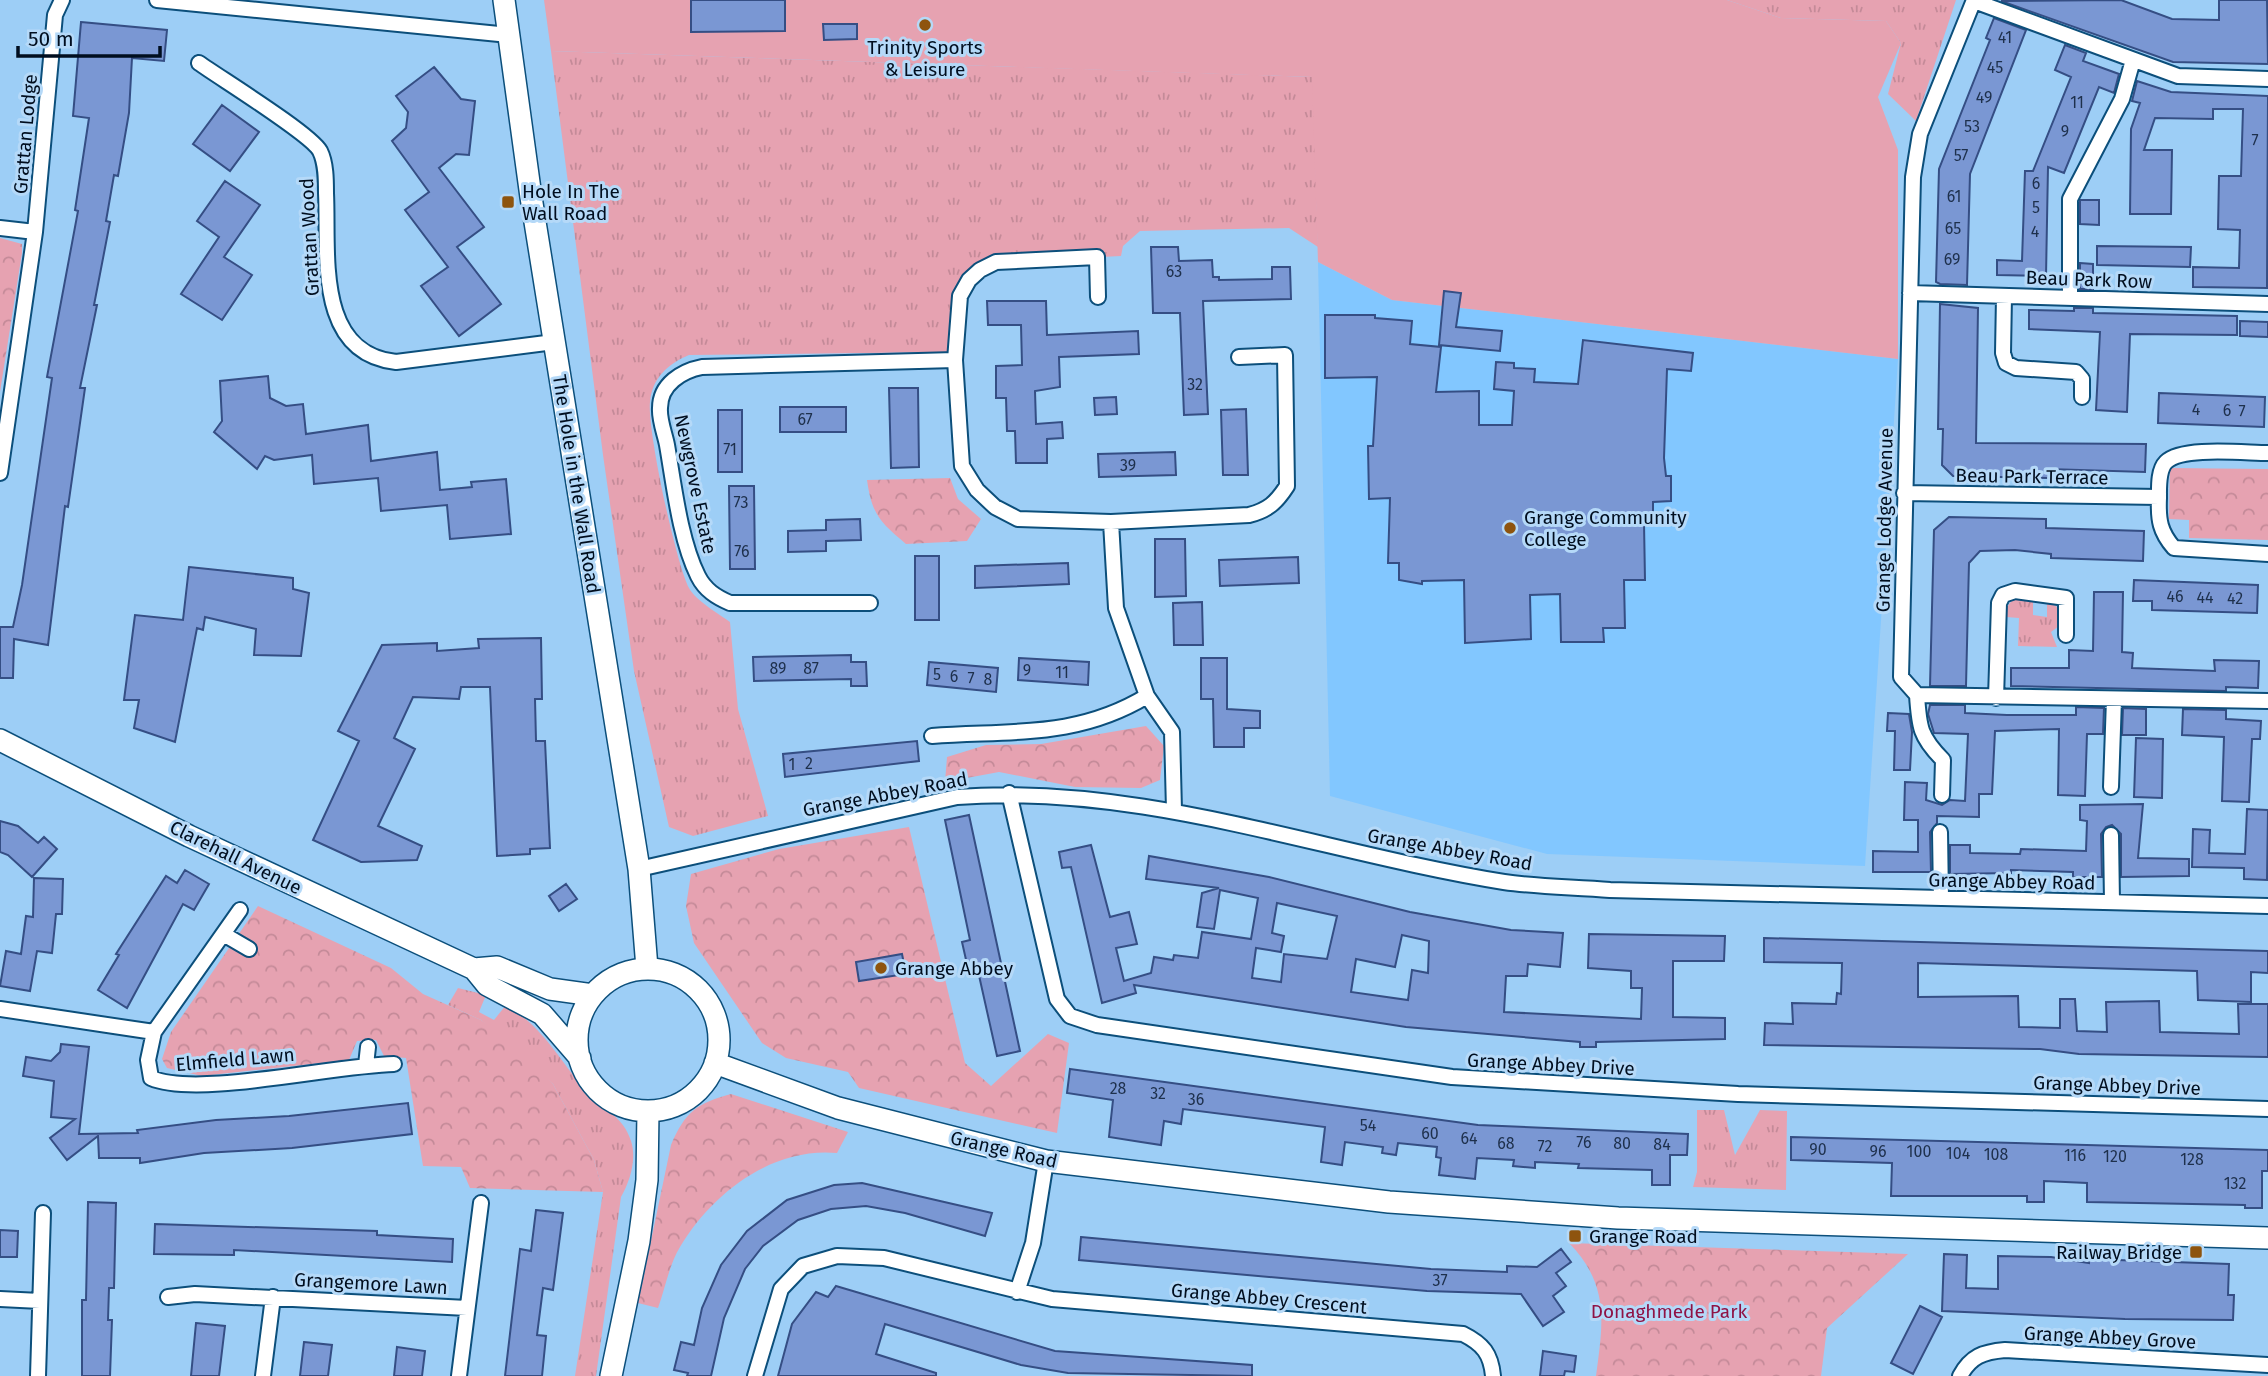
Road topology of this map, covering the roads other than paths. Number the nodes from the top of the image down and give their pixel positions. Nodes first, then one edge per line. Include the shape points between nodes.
1 (62, 0) edge
2 (157, 0) edge
3 (504, 0) edge
4 (1974, 0) edge
5 (509, 35) junction
6 (2133, 60) junction
7 (199, 63) dead end
8 (2268, 79) edge
9 (0, 228) edge
10 (35, 232) junction
11 (1910, 293) junction
12 (2004, 296) junction
13 (1098, 297) dead end
14 (2070, 297) junction
15 (2268, 304) edge
16 (554, 342) junction
17 (1239, 357) dead end
18 (955, 360) junction
19 (2082, 397) dead end
20 (4, 416) edge
21 (2268, 453) edge
22 (0, 473) edge
23 (1904, 493) junction
24 (2159, 497) junction
25 (1111, 522) junction
26 (2268, 554) edge
27 (870, 603) dead end
28 (2066, 635) dead end
29 (1917, 695) junction
30 (1147, 696) junction
31 (1996, 698) junction
32 (2114, 699) junction
33 (2268, 701) edge
34 (933, 736) dead end
35 (0, 740) edge
36 (2111, 787) dead end
37 (1009, 793) junction
38 (1942, 795) dead end
39 (1174, 810) junction
40 (1940, 832) dead end
41 (2111, 835) dead end
42 (639, 869) junction
43 (1941, 898) junction
44 (2112, 902) junction
45 (2268, 906) edge
46 (240, 910) dead end
47 (225, 935) junction
48 (249, 949) dead end
49 (647, 968) junction
50 (474, 970) junction
51 (593, 995) junction
52 (0, 1009) edge
53 (153, 1032) junction
54 (368, 1047) dead end
55 (580, 1058) junction
56 (715, 1063) junction
57 (394, 1064) dead end
58 (366, 1065) junction
59 (2268, 1109) edge
60 (648, 1111) junction
61 (1046, 1161) junction
62 (481, 1203) dead end
63 (43, 1213) dead end
64 (2268, 1238) edge
65 (1017, 1293) junction
66 (168, 1297) dead end
67 (273, 1297) junction
68 (0, 1299) edge
69 (40, 1301) junction
70 (467, 1308) junction
71 (2268, 1365) edge
72 (38, 1376) edge
73 (263, 1376) edge
74 (459, 1376) edge
75 (611, 1376) edge
76 (755, 1376) edge
77 (1493, 1376) edge
78 (1960, 1376) edge

1 - 10 street, Grattan Lodge via 55,15
2 - 5 street
3 - 5 main road, The Hole in the Wall Road
4 - 6 street
4 - 11 street, Grange Lodge Avenue via 1920,134 1913,177
5 - 16 main road, The Hole in the Wall Road
6 - 8 street via 2178,76
6 - 14 street via 2122,99 2070,199
7 - 16 street, Grattan Wood via 320,150 325,170 329,294 341,327 360,350 396,362
9 - 10 street
10 - 20 street, Grattan Lodge
11 - 12 street, Beau Park Row
11 - 23 street, Grange Lodge Avenue
12 - 14 street, Beau Park Row
12 - 19 street via 2006,363 2017,368 2076,372 2082,379
13 - 18 street via 1097,257 996,262 974,275 960,296
14 - 15 street, Beau Park Row
16 - 42 main road, The Hole in the Wall Road
17 - 25 street via 1285,355 1287,486 1277,502 1249,515
18 - 25 street via 959,450 962,466 977,490 1018,519
18 - 27 street, Newgrove Estate via 702,367 682,371 666,389 660,407 672,474 698,578 712,594 730,603
20 - 22 street, Grattan Lodge
21 - 24 street via 2180,453 2165,463
23 - 24 street, Beau Park Terrace
23 - 29 street, Grange Lodge Avenue via 1900,677
24 - 26 street via 2160,526 2174,548
25 - 30 street via 1116,608
28 - 31 street via 2066,598 2015,591 2003,595 1998,603
29 - 31 street
29 - 38 street via 1924,740 1943,760
30 - 34 street via 1088,723 1009,735
30 - 39 street via 1172,732
31 - 32 street
32 - 33 street
32 - 36 street
35 - 50 main road, Clarehall Avenue via 189,836
37 - 39 street, Grange Abbey Road
37 - 42 street, Grange Abbey Road via 957,797
37 - 59 street, Grange Abbey Drive via 1057,999 1070,1016 1097,1025 1452,1077 1738,1094
39 - 43 street, Grange Abbey Road via 1507,882 1610,890
40 - 43 street
41 - 44 street
42 - 49 main road, The Hole in the Wall Road
43 - 44 street, Grange Abbey Road
44 - 45 street, Grange Abbey Road
46 - 47 street
47 - 48 street
47 - 53 street
49 - 51 main road via 624,972
49 - 56 main road via 690,982 706,998 718,1030
50 - 51 main road, Clarehall Avenue via 497,967 550,989
50 - 55 main road, Clarehall Avenue via 487,985 542,1014
51 - 55 main road via 579,1023
52 - 53 street
53 - 58 street, Elmfield Lawn via 148,1060 151,1078 166,1084 209,1084
54 - 58 street
55 - 60 main road via 592,1084 608,1098
56 - 60 main road via 689,1097
56 - 61 main road, Grange Road via 838,1108
57 - 58 street, Elmfield Lawn
60 - 75 main road via 647,1180 639,1241
61 - 64 main road, Grange Road via 1389,1202 1557,1215
61 - 65 street via 1034,1243
62 - 70 street, Grangemore Lawn
63 - 69 street
65 - 76 street, Grange Abbey Crescent via 884,1258 837,1256 803,1266 781,1289
65 - 77 street, Grange Abbey Crescent via 1463,1334 1479,1342 1491,1359
66 - 67 street, Grangemore Lawn
67 - 70 street, Grangemore Lawn
67 - 73 street, Grangemore Lawn
68 - 69 street
69 - 72 street
70 - 74 street, Grangemore Lawn
71 - 78 street, Grange Abbey Grove via 2005,1350 1981,1353

